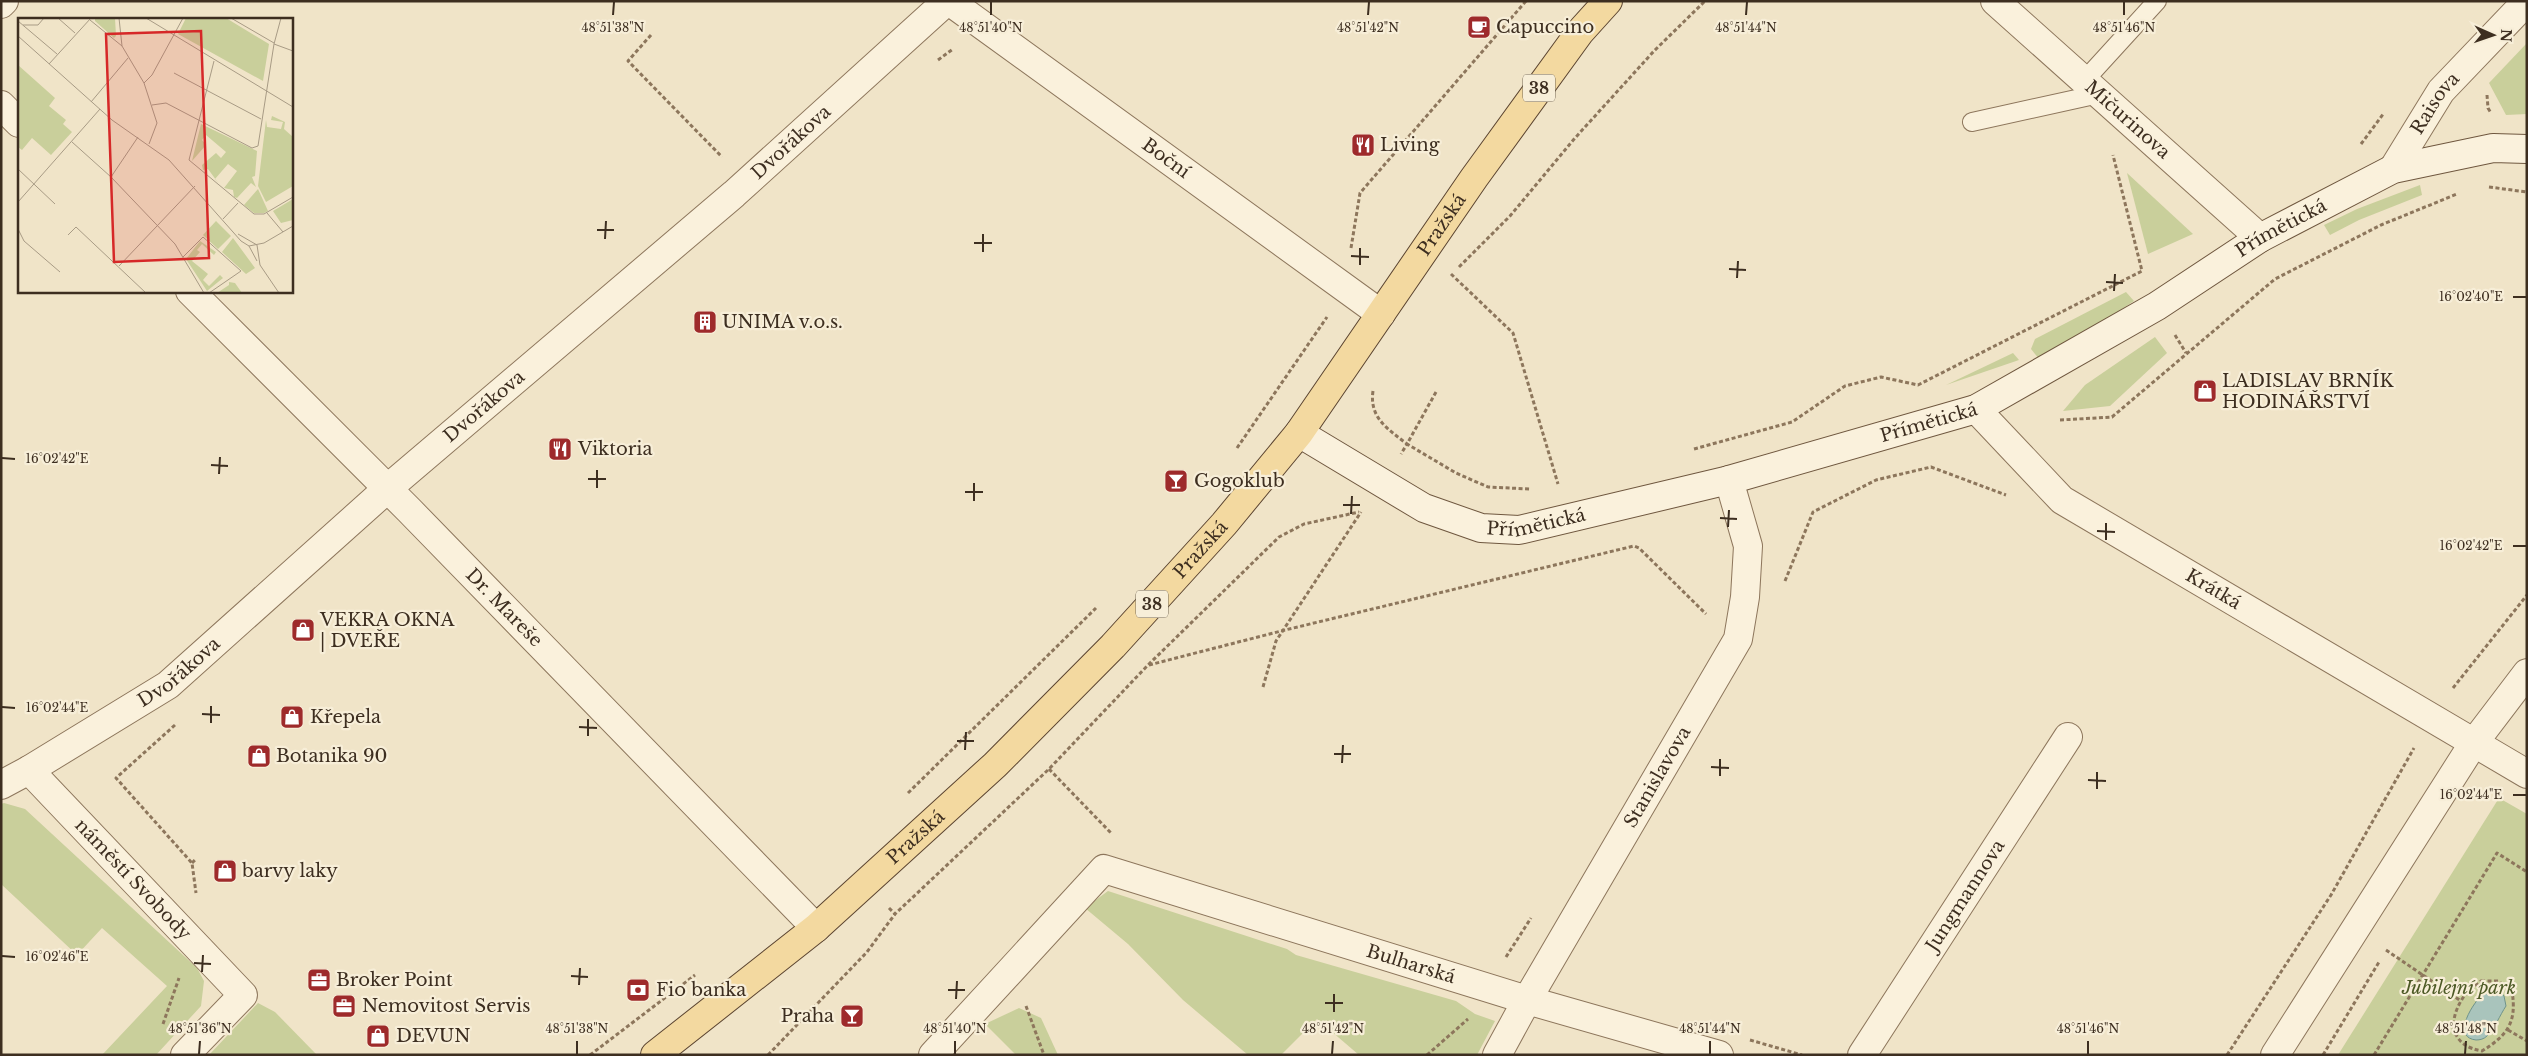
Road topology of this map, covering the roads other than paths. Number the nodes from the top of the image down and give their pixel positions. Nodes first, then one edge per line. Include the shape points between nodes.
1 (948, 1) edge
2 (1608, 1) edge
3 (1995, 1) edge
4 (2157, 1) edge
5 (2527, 1) edge
6 (2092, 87) junction
7 (1, 105) edge
8 (18, 122) edge
9 (1972, 122) dead end
10 (2527, 148) edge
11 (2393, 169) junction
12 (2260, 238) junction
13 (191, 292) edge
14 (1381, 314) junction
15 (1976, 409) junction
16 (1299, 433) junction
17 (1729, 480) junction
18 (387, 488) junction
19 (2527, 673) edge
20 (2068, 737) dead end
21 (2473, 744) junction
22 (29, 770) junction
23 (2527, 774) edge
24 (1, 785) edge
25 (816, 928) junction
26 (1527, 1000) junction
27 (185, 1055) edge
28 (655, 1055) edge
29 (933, 1055) edge
30 (1497, 1055) edge
31 (1719, 1055) edge
32 (1862, 1055) edge
33 (2275, 1055) edge

1 - 14 street, Boční
1 - 18 street, Dvořákova via 734,194
2 - 14 main road, Pražská / 38 via 1580,32
3 - 6 street, Mičurinova
4 - 6 lane
5 - 11 street, Raisova via 2441,91
6 - 9 lane
6 - 12 street, Mičurinova
7 - 8 street
10 - 11 street, Přímětická via 2493,148
11 - 12 street, Přímětická
12 - 15 street, Přímětická via 2157,306
13 - 18 street, Dr. Mareše
14 - 16 main road, Pražská / 38
15 - 17 street, Přímětická
15 - 21 street, Krátká via 2062,500
16 - 17 street, Přímětická via 1424,508 1481,528 1519,530
16 - 25 main road, Pražská / 38 via 1224,524 1114,646 995,765
17 - 26 street, Stanislavova via 1748,546 1738,639
18 - 22 street, Dvořákova via 168,685
18 - 25 street, Dr. Mareše
19 - 21 street
20 - 32 street, Jungmannova
21 - 23 street
21 - 33 street
22 - 24 street, Dvořákova
22 - 27 street, náměstí Svobody via 243,995
25 - 28 main road, Pražská / 38
26 - 29 street, Bulharská via 1104,869
26 - 30 street, Stanislavova
26 - 31 street, Bulharská

